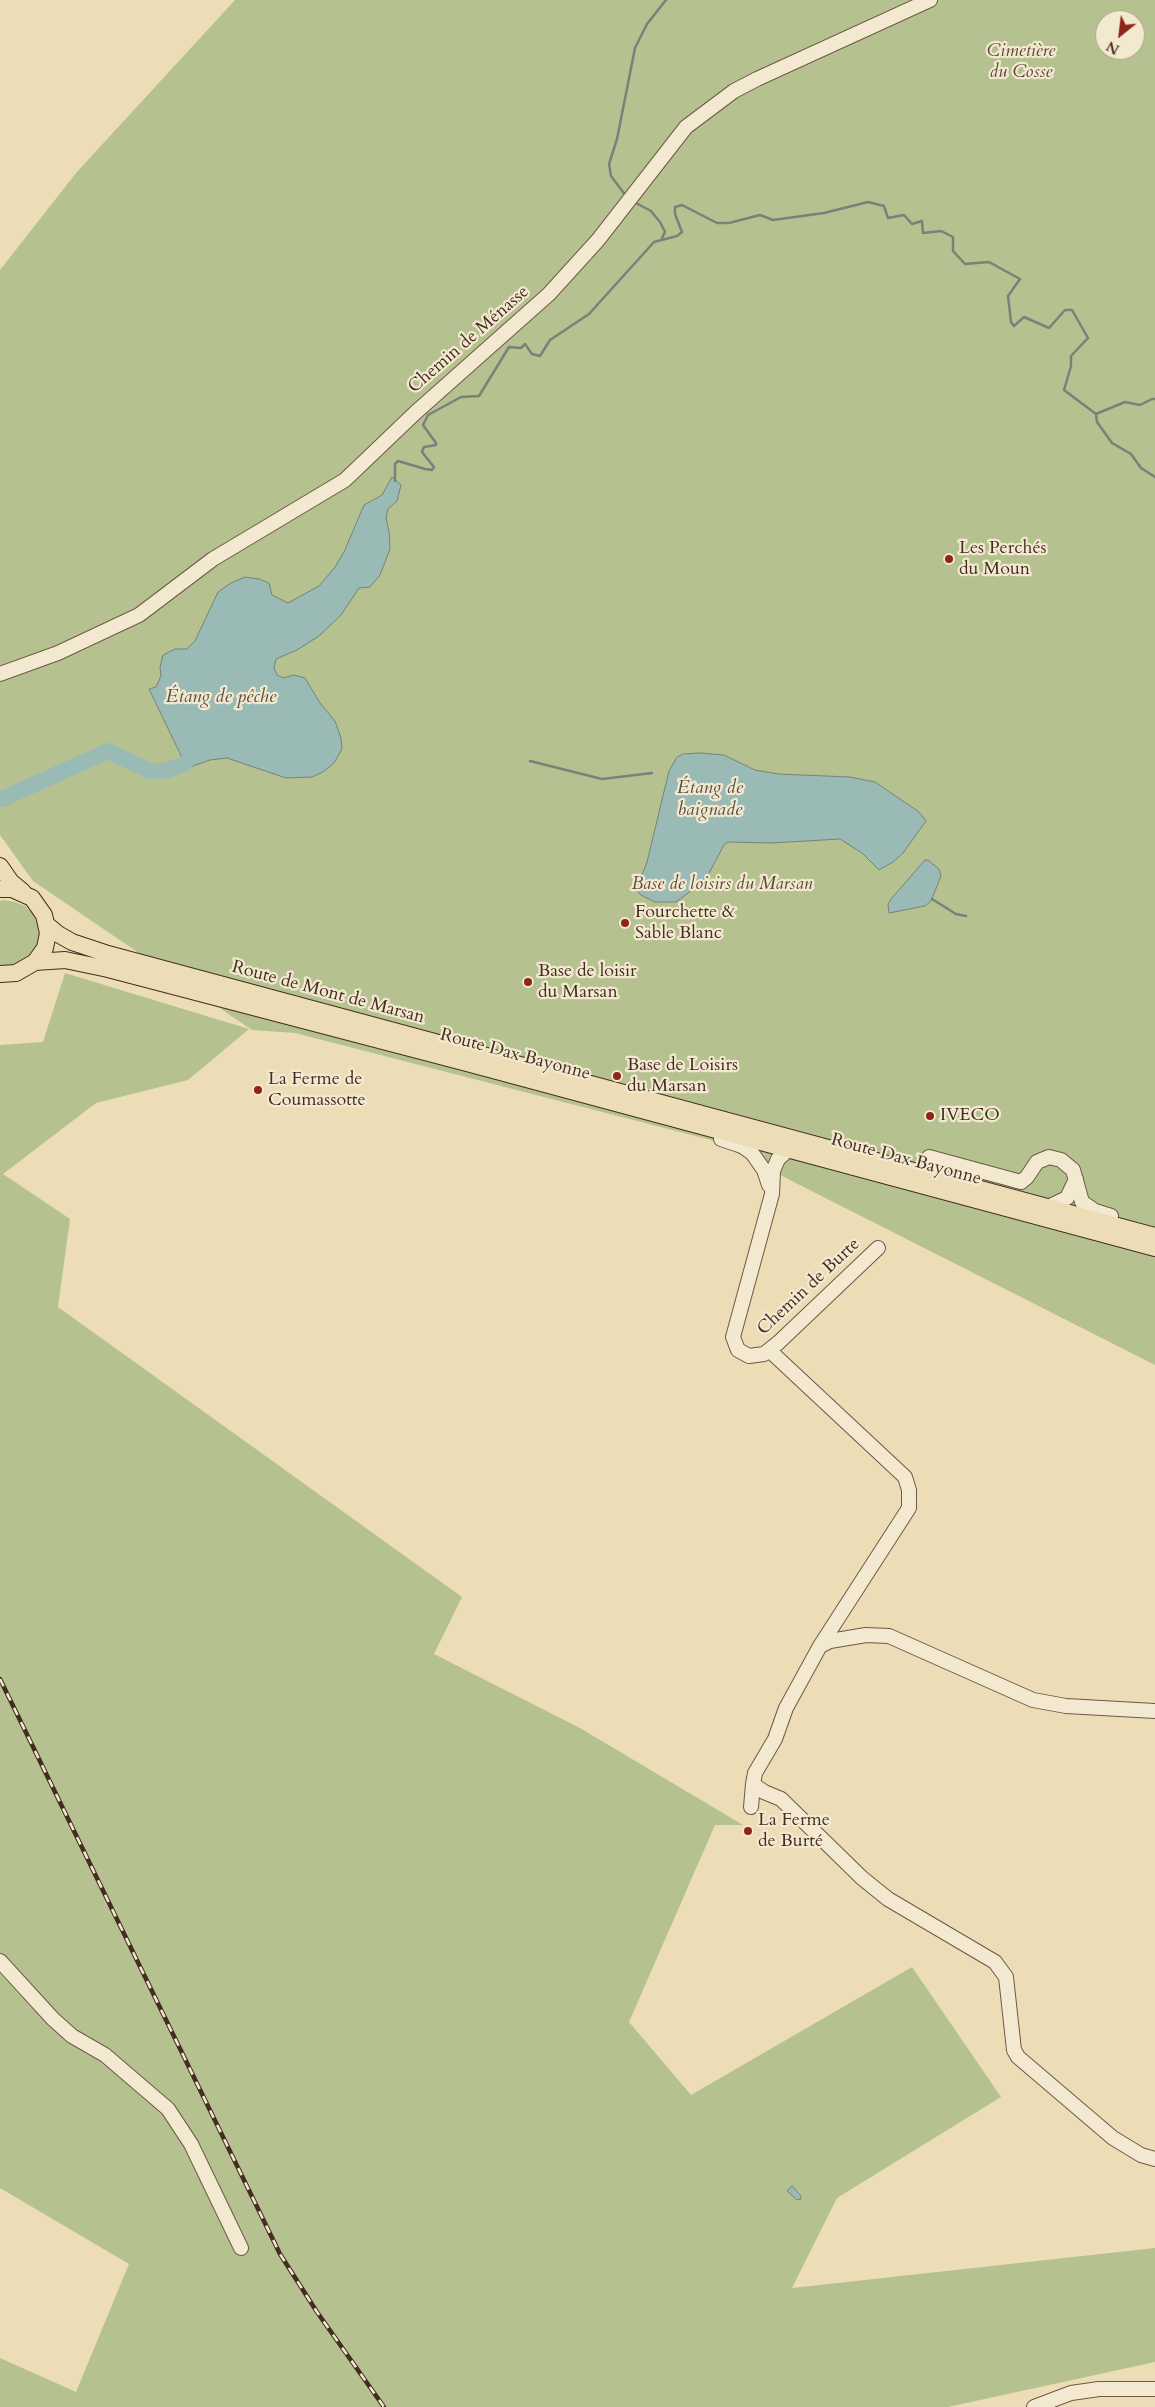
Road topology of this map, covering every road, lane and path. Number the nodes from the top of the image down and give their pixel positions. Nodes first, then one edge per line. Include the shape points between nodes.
1 (930, 0) edge
2 (0, 674) edge
3 (0, 866) edge
4 (0, 889) edge
5 (23, 892) junction
6 (47, 925) junction
7 (36, 962) junction
8 (0, 974) edge
9 (620, 1104) junction
10 (789, 1149) junction
11 (929, 1157) dead end
12 (1076, 1179) junction
13 (768, 1206) junction
14 (1048, 1207) junction
15 (1155, 1230) edge
16 (1155, 1236) edge
17 (878, 1248) dead end
18 (1155, 1248) edge
19 (769, 1350) junction
20 (820, 1646) junction
21 (1155, 1710) edge
22 (753, 1784) junction
23 (751, 1807) dead end
24 (0, 1961) edge
25 (1155, 2159) edge
26 (241, 2248) dead end
27 (1155, 2389) edge
28 (1034, 2407) edge

1 - 2 street, Chemin de Ménasse via 792,61 734,92 686,126 592,247 549,294 415,413 351,475 213,559 139,615
3 - 5 main road
4 - 5 main road
5 - 6 main road via 39,905
6 - 7 main road via 44,948
6 - 14 main road, Route de Mont de Marsan via 72,942 108,954
7 - 8 main road via 16,973
7 - 9 main road, Route Dax Bayonne via 65,960 108,969
9 - 10 main road, Route Dax Bayonne
9 - 13 street, Chemin de Burte via 746,1148 767,1178
10 - 13 street, Chemin de Burte via 774,1166
10 - 18 main road, Route Dax Bayonne
11 - 12 street via 1021,1182 1037,1162 1049,1157 1067,1164
12 - 14 street via 1067,1198
12 - 15 street via 1079,1198 1088,1207
13 - 19 street, Chemin de Burte via 733,1337 743,1354 760,1356
14 - 16 main road, Route de Mont de Marsan
17 - 19 street, Chemin de Burte
19 - 20 street via 904,1477 909,1490 909,1508
20 - 21 street via 866,1635 890,1636 1034,1700 1066,1706
20 - 22 street via 786,1708 774,1739 755,1773
22 - 23 street
22 - 25 street via 781,1799 888,1900 995,1962 1006,1977 1014,2050 1018,2057 1113,2138 1141,2155
24 - 26 street via 72,2036 105,2054 168,2109 191,2144
27 - 28 street via 1099,2389 1071,2393

